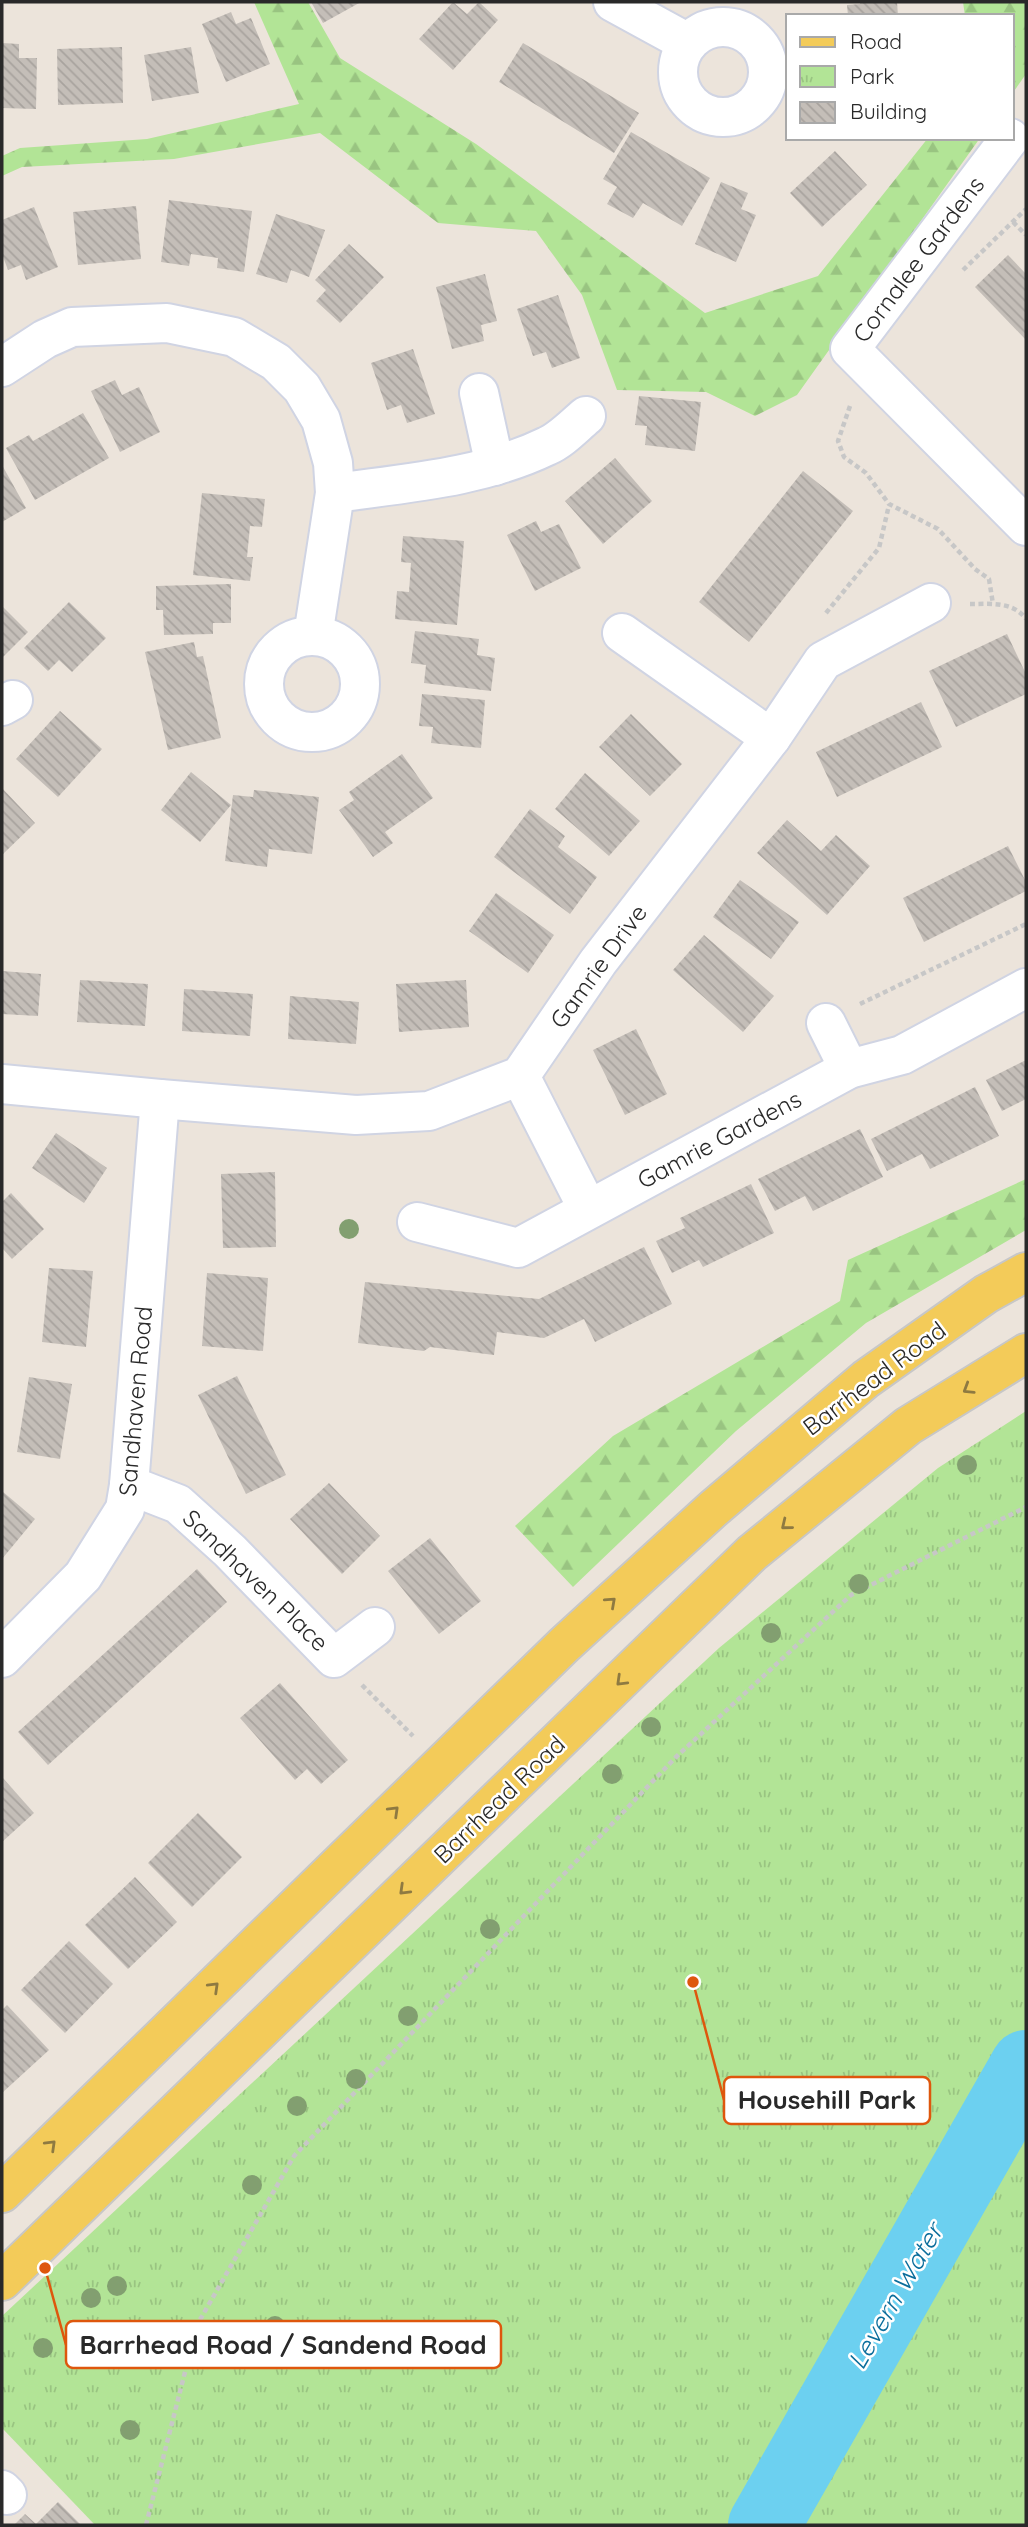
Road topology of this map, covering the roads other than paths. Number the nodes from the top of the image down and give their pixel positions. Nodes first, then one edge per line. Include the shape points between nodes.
1 (613, 2) edge
2 (688, 43) dead end
3 (1026, 116) edge
4 (1014, 132) edge
5 (1008, 140) edge
6 (2, 367) edge
7 (479, 393) dead end
8 (586, 416) dead end
9 (495, 466) junction
10 (335, 493) junction
11 (1026, 526) edge
12 (931, 603) road end
13 (622, 634) dead end
14 (313, 636) dead end
15 (771, 738) junction
16 (1026, 988) edge
17 (826, 1023) road end
18 (849, 1069) junction
19 (520, 1076) junction
20 (2, 1084) edge
21 (160, 1099) junction
22 (588, 1209) junction
23 (417, 1222) dead end
24 (1026, 1272) edge
25 (1026, 1353) edge
26 (129, 1485) junction
27 (375, 1627) dead end
28 (2, 1658) edge
29 (2, 2193) edge
30 (2, 2281) edge

1 - 2 street
3 - 4 street, Cornalee Gardens
5 - 11 street, Cornalee Gardens via 850,349
6 - 10 street via 72,327 167,323 234,337 276,362 302,388 321,420 333,463
7 - 9 street
8 - 9 street via 550,446
9 - 10 street
10 - 14 street
12 - 15 street, Gamrie Drive via 823,661
13 - 15 street
15 - 19 street, Gamrie Drive via 598,962
16 - 18 street, Gamrie Gardens via 902,1055
17 - 18 street
18 - 22 street, Gamrie Gardens
19 - 21 street via 429,1111 356,1115
19 - 22 street
20 - 21 street
21 - 26 street, Sandhaven Road
22 - 23 street, Gamrie Gardens via 518,1248
29 -> 24 main road, Barrhead Road via 564,1645 713,1508 866,1379 986,1294
25 -> 30 main road, Barrhead Road via 908,1426 752,1553
26 - 27 street, Sandhaven Place via 178,1504 230,1550 334,1658
26 - 28 street, Sandhaven Road via 125,1509 83,1576

